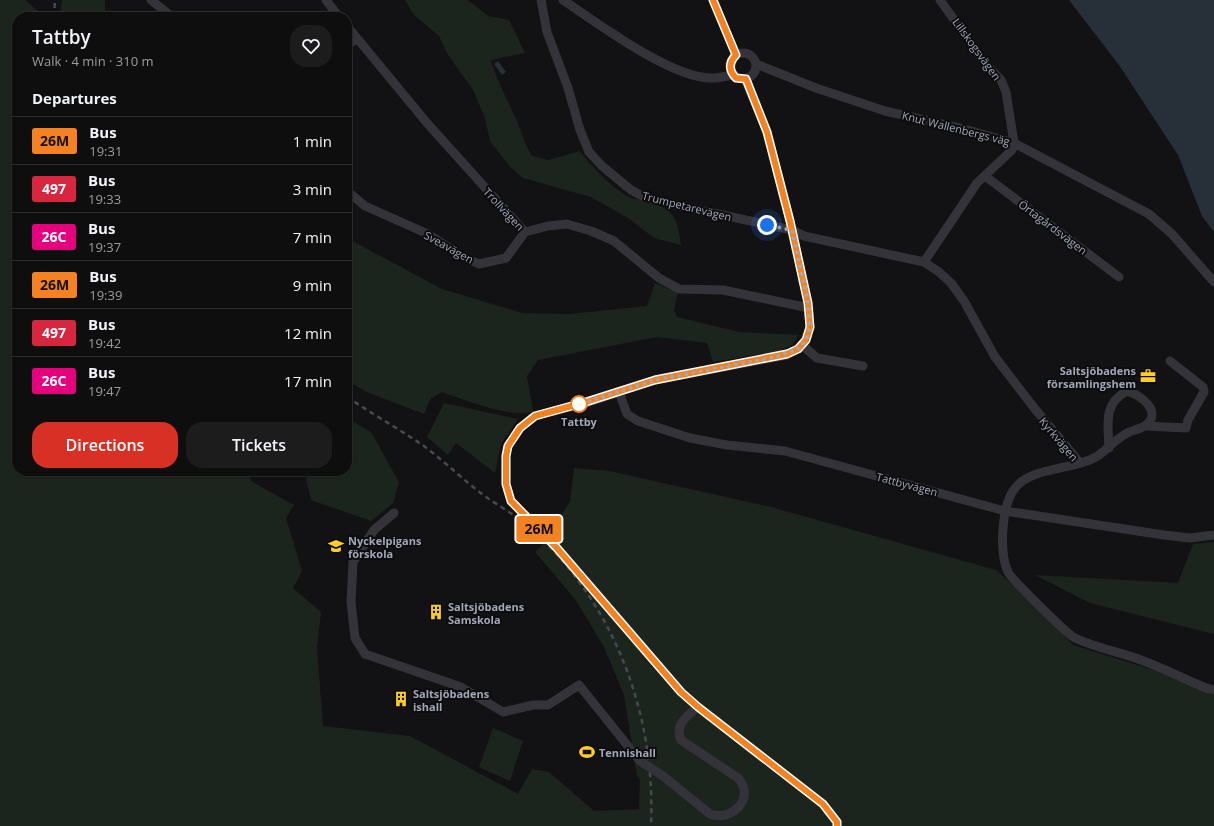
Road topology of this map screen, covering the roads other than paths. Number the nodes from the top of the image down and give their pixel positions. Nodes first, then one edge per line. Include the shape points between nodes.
1 (151, 0) edge
2 (326, 0) edge
3 (541, 0) edge
4 (563, 0) edge
5 (713, 0) edge
6 (940, 0) edge
7 (166, 12) edge
8 (335, 12) edge
9 (352, 32) edge
10 (357, 39) junction
11 (352, 42) edge
12 (736, 55) junction
13 (756, 64) junction
14 (733, 74) junction
15 (746, 79) junction
16 (1014, 143) junction
17 (985, 176) junction
18 (352, 195) edge
19 (792, 230) junction
20 (525, 232) junction
21 (924, 262) junction
22 (1120, 277) dead end
23 (1214, 282) edge
24 (809, 308) junction
25 (802, 345) junction
26 (1170, 360) dead end
27 (863, 366) dead end
28 (619, 392) junction
29 (1146, 426) junction
30 (1109, 448) junction
31 (1080, 463) junction
32 (1005, 511) junction
33 (394, 513) dead end
34 (1214, 535) edge
35 (1214, 690) edge
36 (698, 707) junction
37 (837, 826) edge

1 - 7 street
2 - 8 street
3 - 19 street, Trumpetarevägen via 547,32 568,88 580,130 589,152 602,166 631,190 644,196
4 - 14 street via 629,44 684,72 711,78
5 - 12 street
6 - 16 street, Lillskogsvägen via 984,62 1001,80 1006,92
9 - 10 street, Trollvägen
10 - 11 street
10 - 20 street, Trollvägen via 427,123
12 - 13 street via 745,53
12 - 14 street via 730,64
13 - 15 street via 755,72
13 - 16 street, Knut Wallenbergs väg via 816,88 885,111
14 - 15 street via 739,79
15 - 19 street via 767,132
16 - 17 street via 1012,150
16 - 23 street, Knut Wallenbergs väg via 1149,214 1172,234
17 - 21 street via 964,200
17 - 22 street, Örtagårdsvägen
18 - 20 street, Sveavägen via 365,206 428,234 463,257 479,264 506,258
19 - 21 street, Kyrkvägen via 804,236
19 - 24 street
20 - 24 street, Trollvägen via 567,224 614,241 659,278 679,289 723,290
21 - 31 street, Kyrkvägen via 951,283 995,357
24 - 25 street via 810,327
25 - 27 street via 817,358
25 - 28 street via 787,354 655,380
26 - 29 street via 1203,387 1204,392 1186,428
28 - 32 street, Tattbyvägen via 627,414 660,429 728,445 785,451
28 - 36 street via 535,416 520,428 508,446 506,456 508,492 517,508 556,547 670,680
29 - 30 street via 1124,434
29 - 30 street via 1151,420 1152,412 1141,396 1127,391 1118,395 1109,414
30 - 31 street via 1090,461
31 - 32 street, Kyrkvägen via 1024,479 1010,495
32 - 34 street, Tattbyvägen via 1190,538
32 - 35 street, Kyrkvägen via 1002,554 1008,573 1073,638 1143,661
33 - 36 street, bridge via 374,530 353,562 353,626 355,638 365,654 460,687 503,712 533,705 548,705 579,685 640,761 710,814 729,814 736,811 742,803 742,782 681,740 681,723
36 - 37 street via 823,804 837,822

